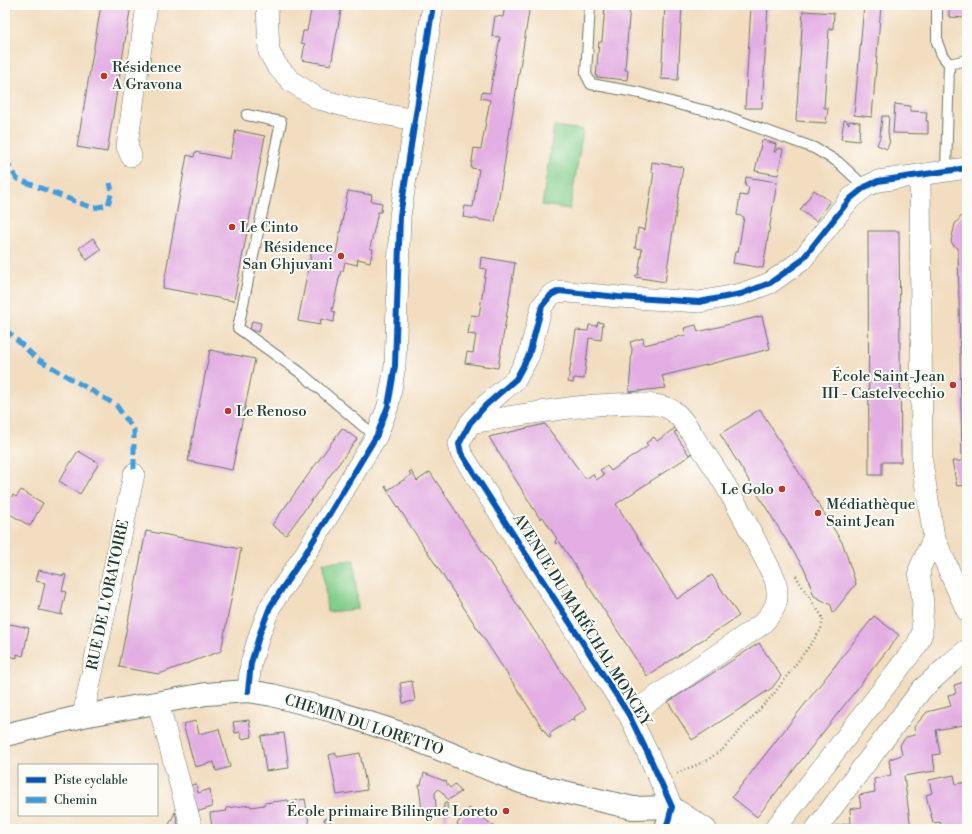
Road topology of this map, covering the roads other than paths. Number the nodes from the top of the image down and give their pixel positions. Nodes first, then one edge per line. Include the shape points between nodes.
1 (147, 5) edge
2 (267, 5) edge
3 (433, 5) edge
4 (590, 5) edge
5 (937, 5) edge
6 (967, 60) edge
7 (949, 64) junction
8 (247, 115) dead end
9 (415, 120) junction
10 (131, 156) dead end
11 (967, 168) edge
12 (946, 171) junction
13 (920, 175) junction
14 (865, 186) junction
15 (470, 423) junction
16 (378, 435) junction
17 (134, 474) dead end
18 (934, 537) junction
19 (967, 611) edge
20 (967, 650) edge
21 (248, 690) junction
22 (158, 703) junction
23 (629, 715) junction
24 (83, 716) junction
25 (5, 735) edge
26 (672, 807) junction
27 (192, 829) edge
28 (666, 829) edge
29 (706, 829) edge
30 (776, 829) edge
31 (816, 829) edge

1 - 10 street via 127,146
2 - 9 street via 269,52 277,66 292,82 319,99
3 - 9 street
4 - 14 lane via 586,74 591,84 640,93 720,114 814,148 838,162
5 - 7 lane via 937,42
6 - 7 lane
7 - 12 lane
8 - 16 lane via 281,122 238,328 301,373 364,427
9 - 16 street via 400,216 395,366 388,406
11 - 12 street
12 - 13 street
13 - 14 street via 878,181
13 - 18 street via 922,462
14 - 15 street via 850,199 801,260 770,283 741,294 699,302 560,291 551,295 542,306 529,354 516,379
15 - 23 street, AVENUE DU MARÉCHAL MONCEY via 459,444 461,453
15 - 23 street via 561,408 642,402 661,405 673,410 715,466 775,578 777,603 772,614 762,624
16 - 21 street via 270,607 251,663
17 - 24 street, RUE DE L'ORATOIRE
18 - 19 street
18 - 30 street via 919,570 923,611 922,633 917,645
20 - 31 street via 922,689
21 - 22 street, CHEMIN DU LORETTO via 206,694
21 - 26 street, CHEMIN DU LORETTO via 333,711 397,732 521,782 633,808
22 - 24 street, CHEMIN DU LORETTO
22 - 27 street
23 - 26 street, AVENUE DU MARÉCHAL MONCEY
24 - 25 street, CHEMIN DU LORETTO
26 - 28 street
26 - 29 street

